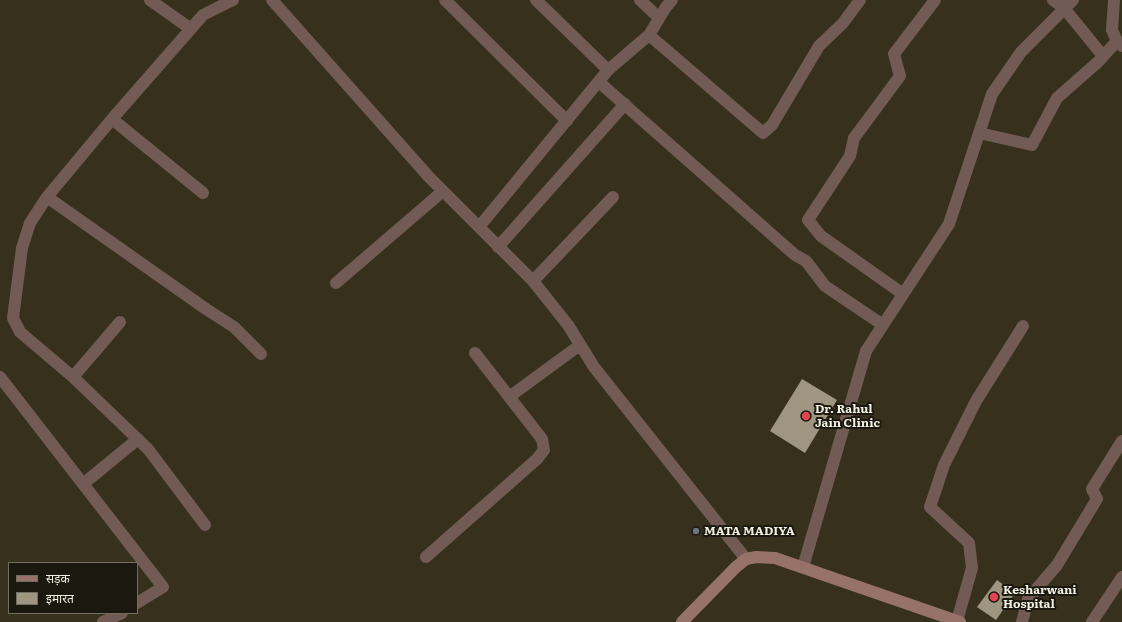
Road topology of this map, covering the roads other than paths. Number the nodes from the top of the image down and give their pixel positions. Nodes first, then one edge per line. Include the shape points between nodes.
1 (150, 0) edge
2 (233, 0) edge
3 (272, 0) edge
4 (445, 0) edge
5 (536, 0) edge
6 (640, 0) edge
7 (672, 0) edge
8 (860, 0) edge
9 (935, 0) edge
10 (1053, 0) edge
11 (1114, 0) edge
12 (1068, 4) edge
13 (659, 18) junction
14 (192, 29) junction
15 (649, 35) junction
16 (1119, 43) edge
17 (1103, 56) junction
18 (608, 70) junction
19 (599, 82) junction
20 (625, 104) junction
21 (112, 119) junction
22 (567, 121) junction
23 (979, 133) junction
24 (203, 192) dead end
25 (443, 192) junction
26 (47, 197) junction
27 (613, 197) dead end
28 (479, 227) junction
29 (498, 247) junction
30 (533, 282) junction
31 (336, 283) dead end
32 (903, 294) junction
33 (120, 322) dead end
34 (884, 324) junction
35 (1023, 326) dead end
36 (580, 345) junction
37 (475, 353) dead end
38 (261, 354) dead end
39 (0, 377) edge
40 (73, 377) junction
41 (509, 397) junction
42 (138, 439) junction
43 (1122, 441) edge
44 (83, 484) junction
45 (205, 525) dead end
46 (426, 557) dead end
47 (746, 559) junction
48 (803, 567) junction
49 (1122, 577) edge
50 (138, 602) edge
51 (120, 614) edge
52 (958, 621) edge
53 (103, 622) edge
54 (682, 622) edge
55 (1022, 622) edge
56 (1092, 622) edge

1 - 14 street
2 - 14 street via 203,15
3 - 25 street
4 - 22 street
5 - 18 street
6 - 13 street
7 - 13 street
8 - 15 street via 819,46 772,125 763,133
9 - 32 street via 894,54 900,76 854,138 850,156 808,220 821,236
10 - 12 street
11 - 16 street via 1112,30
12 - 17 street
12 - 23 street via 1021,52 992,94
13 - 15 street
14 - 21 street
15 - 18 street
16 - 17 street
17 - 23 street via 1057,98 1032,145
18 - 19 street
19 - 20 street
19 - 22 street
20 - 29 street
20 - 34 street via 795,255 806,261 824,286
21 - 24 street
21 - 26 street
22 - 28 street
23 - 32 street via 949,224
25 - 28 street
25 - 31 street
26 - 38 street via 234,327
26 - 40 street via 30,223 22,248 13,318 20,332
27 - 30 street
28 - 29 street
29 - 30 street
30 - 36 street via 568,325
32 - 34 street
33 - 40 street
34 - 48 street via 866,351
35 - 52 street via 976,400 944,465 930,507 969,543 972,568
36 - 41 street
36 - 47 street via 594,367
37 - 41 street
39 - 44 street
40 - 42 street
41 - 46 street via 542,438 544,450 537,460
42 - 44 street
42 - 45 street
43 - 55 street via 1092,489 1097,499 1057,565 1028,599
44 - 50 street via 163,587
47 - 48 street via 775,558
47 - 54 street
48 - 52 street
49 - 56 street
51 - 53 street

